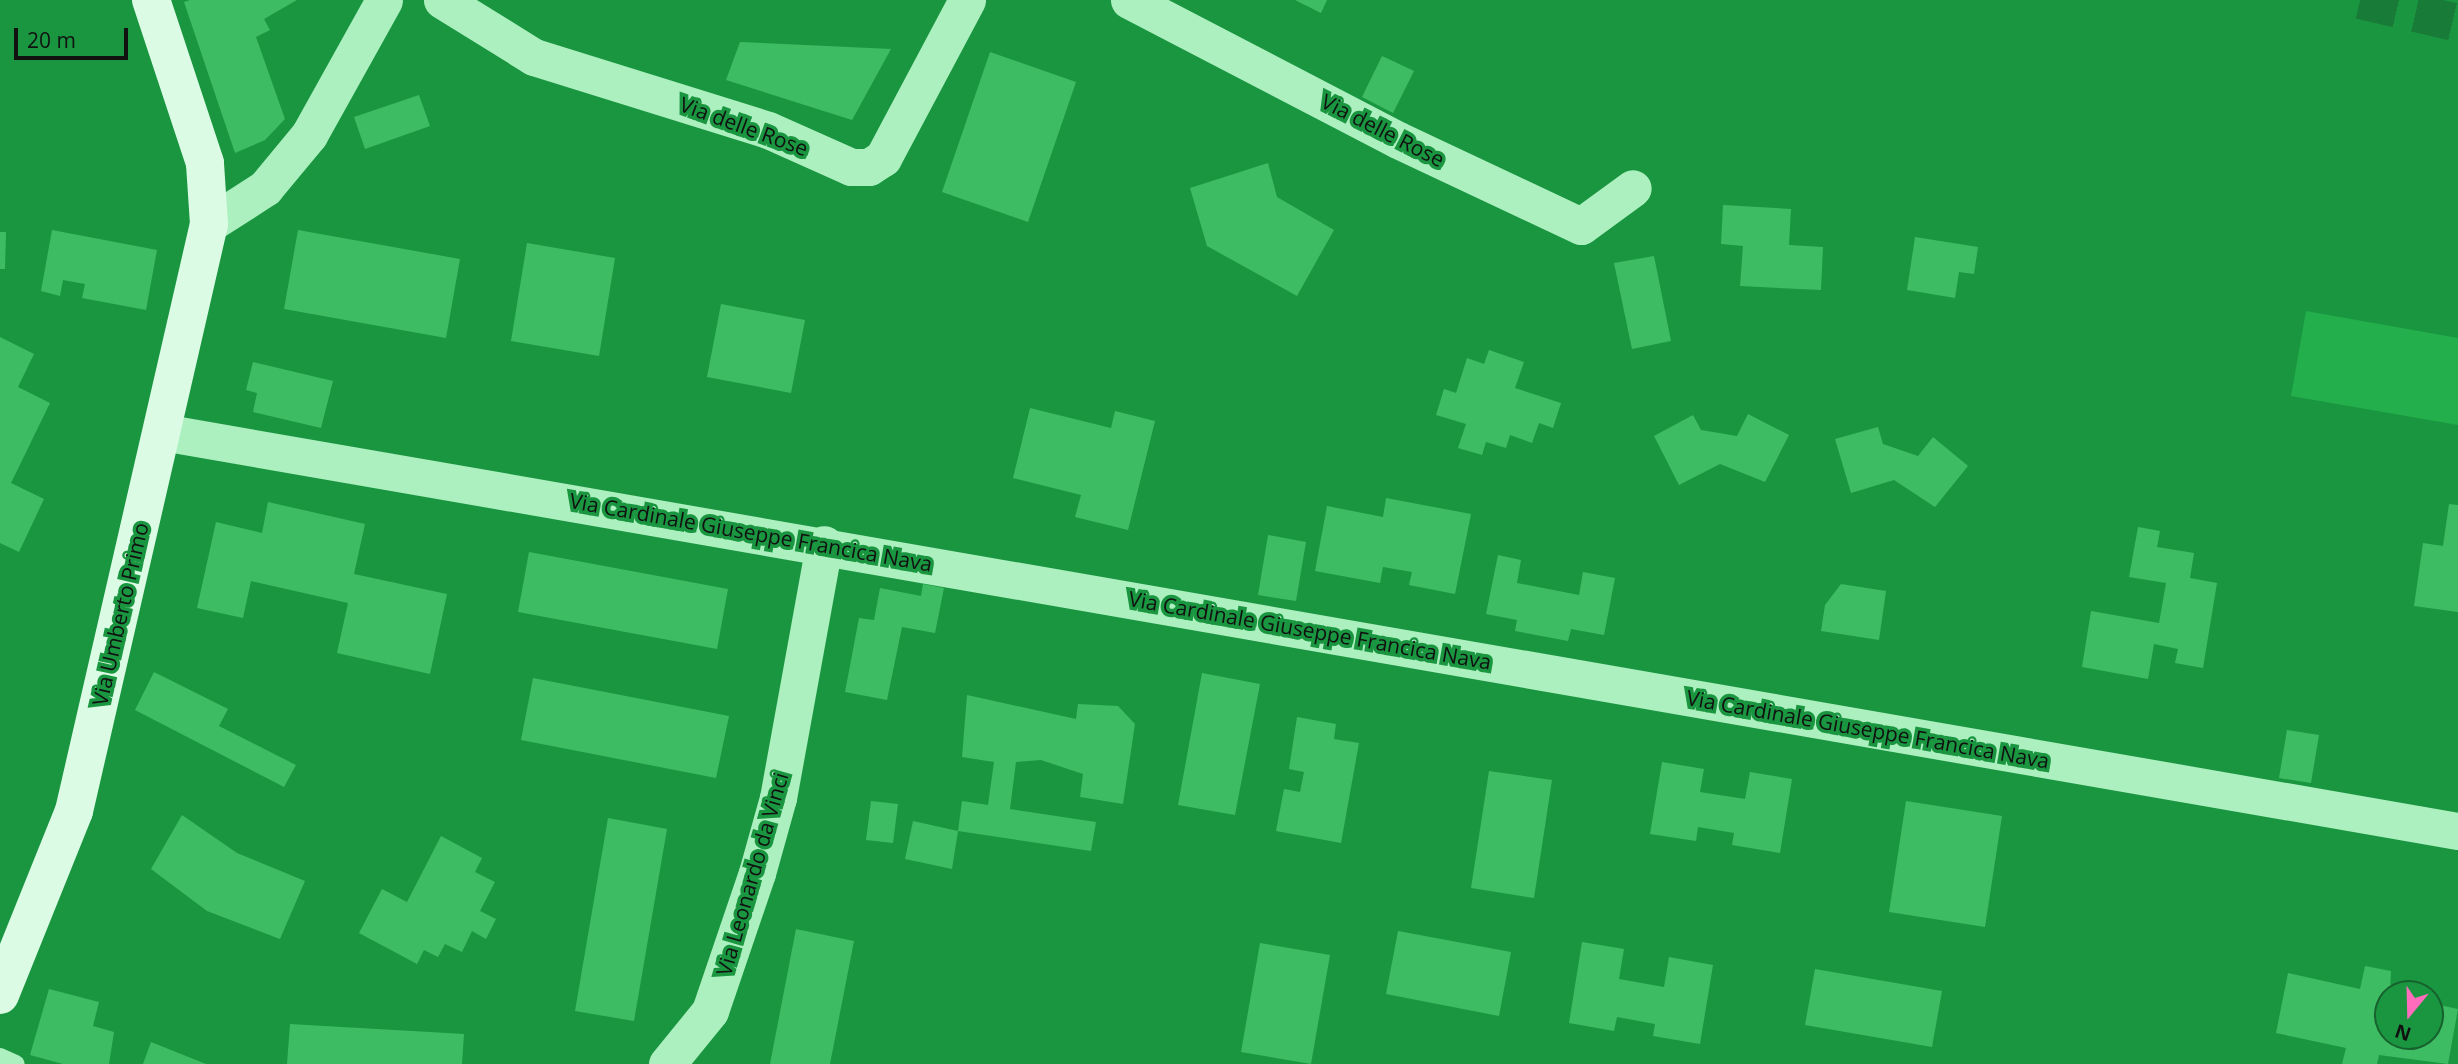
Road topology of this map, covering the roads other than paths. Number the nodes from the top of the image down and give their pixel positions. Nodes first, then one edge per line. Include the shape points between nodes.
1 (151, 0) edge
2 (384, 0) edge
3 (442, 0) edge
4 (968, 0) edge
5 (1129, 0) edge
6 (1633, 188) dead end
7 (209, 224) junction
8 (162, 432) junction
9 (824, 544) junction
10 (2458, 831) edge
11 (0, 995) edge
12 (0, 1057) edge
13 (16, 1064) edge
14 (667, 1064) edge

1 - 7 main road, Via Umberto Primo via 205,163
2 - 7 street via 309,135 265,188
3 - 4 street, Via delle Rose via 534,57 768,130 851,167 869,167 883,158
5 - 6 street, Via delle Rose via 1398,140 1581,226
7 - 8 main road, Via Umberto Primo
8 - 9 street, Via Cardinale Giuseppe Francica Nava
8 - 11 main road, Via Umberto Primo via 74,811
9 - 10 street, Via Cardinale Giuseppe Francica Nava
9 - 14 street, Via Leonardo da Vinci via 778,797 753,886 710,1011
12 - 13 lane

